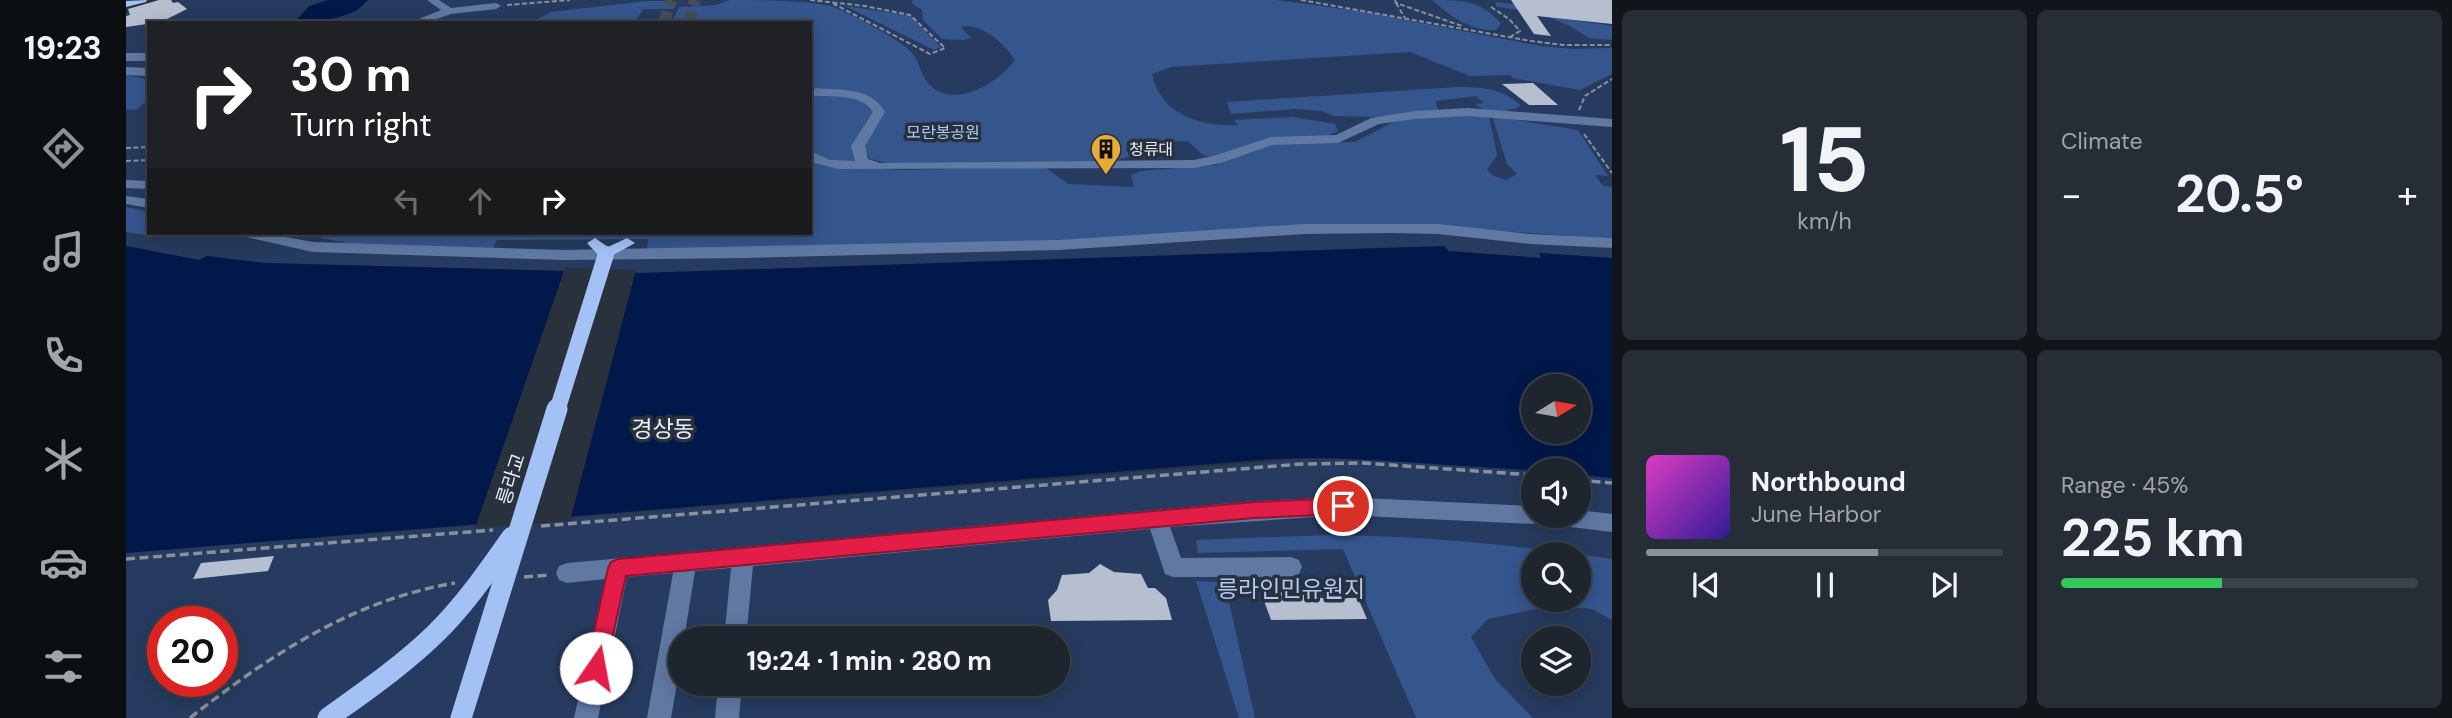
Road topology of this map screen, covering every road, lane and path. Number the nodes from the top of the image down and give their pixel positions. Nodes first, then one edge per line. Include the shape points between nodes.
1 (142, 0) edge
2 (432, 0) edge
3 (570, 0) edge
4 (810, 0) edge
5 (1301, 0) edge
6 (824, 1) edge
7 (1395, 1) edge
8 (832, 3) junction
9 (126, 4) edge
10 (496, 6) joint
11 (1491, 7) dead end
12 (449, 10) junction
13 (1405, 18) junction
14 (419, 21) edge
15 (1472, 29) junction
16 (1510, 37) junction
17 (1612, 45) edge
18 (126, 57) edge
19 (147, 57) edge
20 (126, 72) edge
21 (147, 72) edge
22 (1612, 79) edge
23 (812, 92) edge
24 (1579, 110) dead end
25 (1612, 122) edge
26 (1580, 129) dead end
27 (147, 147) edge
28 (126, 148) edge
29 (812, 157) edge
30 (147, 160) edge
31 (126, 161) edge
32 (869, 165) junction
33 (1612, 173) edge
34 (126, 184) edge
35 (147, 185) edge
36 (126, 200) edge
37 (147, 204) edge
38 (256, 235) edge
39 (627, 243) dead end
40 (1612, 243) edge
41 (1521, 474) edge
42 (1591, 481) edge
43 (1612, 483) edge
44 (1521, 514) edge
45 (1157, 520) junction
46 (1591, 521) edge
47 (1612, 523) edge
48 (520, 527) junction
49 (743, 556) junction
50 (126, 559) edge
51 (686, 562) junction
52 (1291, 567) dead end
53 (618, 568) junction
54 (567, 573) joint
55 (511, 578) dead end
56 (456, 583) dead end
57 (736, 626) edge
58 (729, 696) edge
59 (190, 718) edge
60 (328, 718) edge
61 (461, 718) edge
62 (586, 718) edge
63 (659, 718) edge
64 (727, 718) edge

1 - 9 main road
2 - 12 street
3 - 10 path
4 - 6 path
5 - 13 path
6 - 8 path
7 - 13 path
7 - 15 path
8 - 8 path via 910,15 945,48 930,54
10 - 12 street
11 - 16 path via 1520,31
12 - 14 street
13 - 15 path
15 - 16 path
16 - 17 path via 1563,45
18 - 19 street
20 - 21 street
22 - 24 path via 1585,96
23 - 32 street via 857,95 874,103 877,118 858,146 862,161
25 - 32 street via 1446,113 1376,121 1338,139 1259,143 1194,164
26 - 33 path
27 - 28 path
29 - 32 street via 832,164
30 - 31 path
34 - 35 street
36 - 37 street
38 - 40 street via 313,247 565,255 1059,245 1329,229 1438,229
39 - 48 main road, 릉라교, bridge via 600,248
41 - 48 path via 1363,463 1301,464
42 - 43 path
44 - 45 street via 1343,506
45 - 49 street
45 - 52 street via 1173,567
46 - 47 street
48 - 50 path
48 - 60 main road, bridge via 437,633
48 - 61 main road, 릉라교, bridge
49 - 51 street
49 - 57 street
51 - 53 street
51 - 63 street
53 - 54 street
53 - 62 street
54 - 55 path
56 - 59 path via 390,597 337,621 288,648
58 - 64 street

